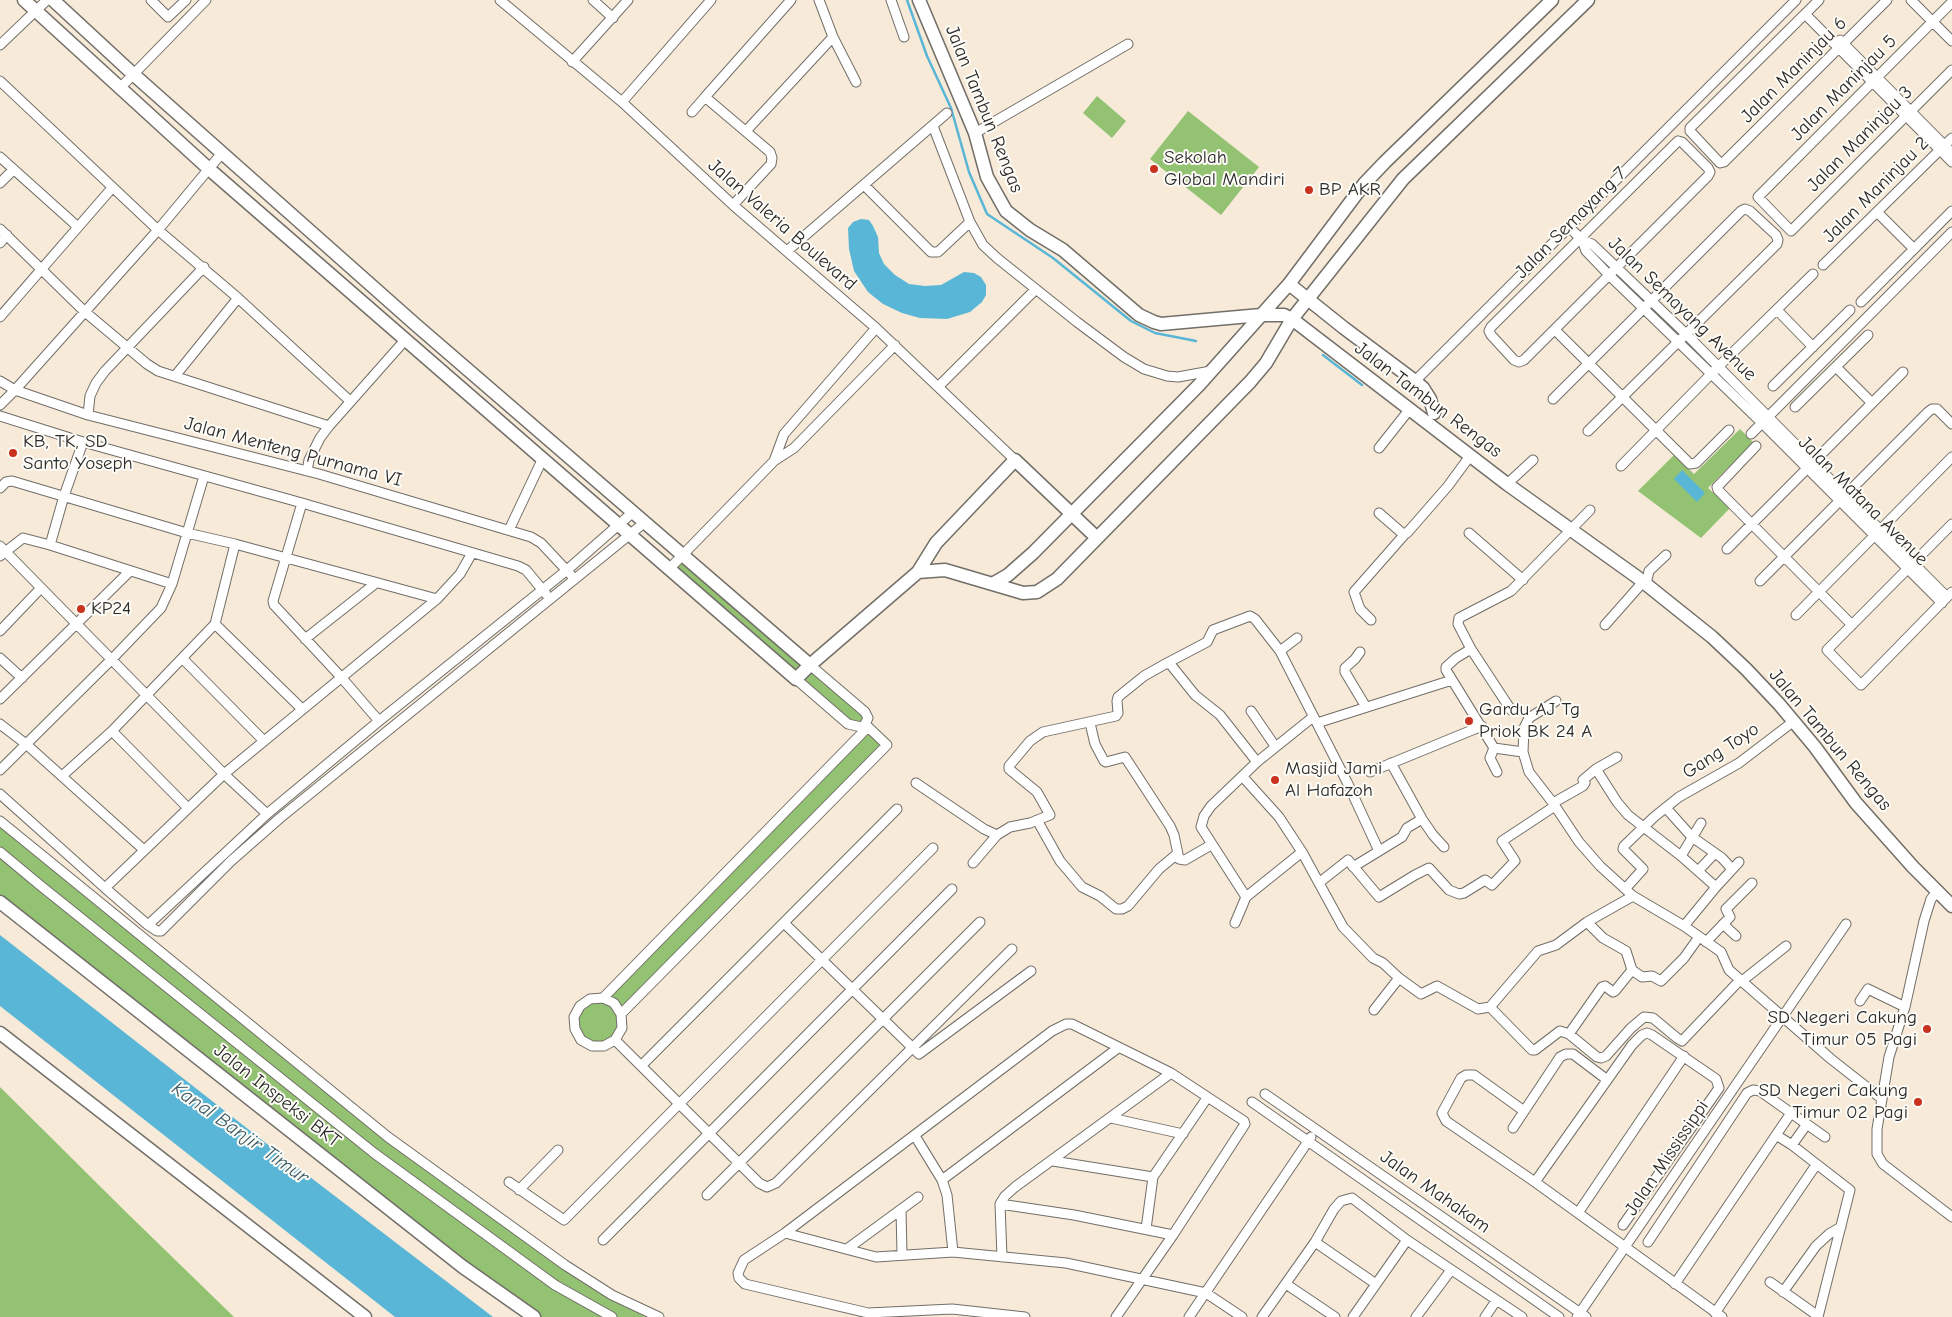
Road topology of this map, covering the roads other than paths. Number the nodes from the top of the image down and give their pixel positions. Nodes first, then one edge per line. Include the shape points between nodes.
1 (24, 0) edge
2 (47, 0) edge
3 (53, 0) edge
4 (151, 0) edge
5 (186, 0) edge
6 (206, 0) edge
7 (500, 0) edge
8 (594, 0) edge
9 (628, 0) edge
10 (711, 0) edge
11 (791, 0) edge
12 (819, 0) edge
13 (891, 0) edge
14 (919, 0) edge
15 (1552, 0) edge
16 (1588, 0) edge
17 (1796, 0) edge
18 (1819, 0) edge
19 (1888, 0) edge
20 (1910, 0) edge
21 (1952, 2) edge
22 (36, 12) junction
23 (1807, 12) junction
24 (613, 18) junction
25 (1933, 22) junction
26 (833, 36) junction
27 (904, 37) dead end
28 (1952, 41) edge
29 (1128, 44) dead end
30 (0, 45) edge
31 (1841, 46) junction
32 (572, 62) junction
33 (1952, 70) edge
34 (133, 74) junction
35 (1875, 80) junction
36 (0, 82) edge
37 (856, 82) dead end
38 (120, 88) junction
39 (705, 97) junction
40 (622, 102) junction
41 (692, 112) dead end
42 (947, 114) dead end
43 (1909, 114) junction
44 (933, 126) junction
45 (746, 132) junction
46 (975, 133) junction
47 (1952, 138) edge
48 (1942, 147) junction
49 (222, 153) junction
50 (1952, 153) edge
51 (0, 157) edge
52 (1952, 162) edge
53 (208, 169) junction
54 (13, 170) junction
55 (0, 183) edge
56 (864, 185) junction
57 (112, 188) junction
58 (733, 206) junction
59 (1877, 212) junction
60 (1952, 212) edge
61 (970, 222) junction
62 (1569, 226) junction
63 (78, 227) junction
64 (158, 230) junction
65 (1791, 231) joint
66 (3, 232) edge
67 (1952, 232) edge
68 (1581, 239) junction
69 (0, 243) edge
70 (1914, 249) junction
71 (787, 251) junction
72 (1823, 265) dead end
73 (204, 267) junction
74 (1617, 268) junction
75 (41, 270) junction
76 (1609, 274) junction
77 (1813, 274) dead end
78 (1289, 284) junction
79 (1036, 289) junction
80 (238, 298) junction
81 (1308, 299) junction
82 (1651, 300) junction
83 (1861, 302) dead end
84 (1643, 308) junction
85 (1777, 310) junction
86 (1850, 310) dead end
87 (84, 311) junction
88 (1261, 315) junction
89 (0, 317) edge
90 (1292, 319) junction
91 (876, 328) junction
92 (1554, 330) junction
93 (425, 333) junction
94 (1685, 333) junction
95 (1868, 335) dead end
96 (1678, 340) junction
97 (410, 342) junction
98 (895, 346) junction
99 (1813, 347) junction
100 (128, 348) junction
101 (1588, 364) junction
102 (1836, 367) junction
103 (1211, 371) junction
104 (1715, 371) junction
105 (1903, 372) dead end
106 (175, 376) junction
107 (0, 381) edge
108 (1415, 381) junction
109 (939, 386) junction
110 (1773, 386) dead end
111 (13, 392) junction
112 (1622, 397) junction
113 (1553, 399) dead end
114 (350, 401) junction
115 (1872, 402) junction
116 (0, 405) edge
117 (1795, 407) dead end
118 (1410, 410) junction
119 (1434, 413) dead end
120 (88, 415) junction
121 (0, 416) edge
122 (1765, 419) junction
123 (1952, 424) edge
124 (329, 426) junction
125 (1729, 430) dead end
126 (1588, 431) dead end
127 (1656, 431) junction
128 (1750, 434) dead end
129 (82, 442) junction
130 (1756, 446) dead end
131 (1379, 448) dead end
132 (1952, 457) edge
133 (543, 458) junction
134 (1468, 459) junction
135 (1015, 460) junction
136 (1533, 460) dead end
137 (774, 462) junction
138 (1810, 465) junction
139 (1621, 466) dead end
140 (308, 472) junction
141 (204, 476) junction
142 (1507, 484) junction
143 (0, 488) edge
144 (64, 496) junction
145 (1843, 498) junction
146 (302, 502) junction
147 (1590, 510) dead end
148 (632, 513) junction
149 (1379, 513) dead end
150 (1071, 514) junction
151 (644, 522) junction
152 (620, 524) junction
153 (1752, 524) junction
154 (1952, 524) edge
155 (510, 530) junction
156 (1877, 532) junction
157 (188, 533) junction
158 (630, 533) junction
159 (1469, 533) dead end
160 (1568, 533) junction
161 (1405, 534) junction
162 (1097, 538) junction
163 (235, 544) junction
164 (50, 545) junction
165 (1726, 549) dead end
166 (2, 551) edge
167 (472, 553) junction
168 (1666, 555) dead end
169 (682, 556) junction
170 (286, 557) junction
171 (1784, 557) junction
172 (1910, 566) junction
173 (670, 568) junction
174 (567, 570) junction
175 (130, 571) junction
176 (918, 572) junction
177 (574, 578) junction
178 (1523, 580) junction
179 (1760, 581) dead end
180 (376, 583) junction
181 (994, 583) junction
182 (172, 584) junction
183 (1642, 585) junction
184 (41, 588) junction
185 (542, 590) junction
186 (1819, 591) junction
187 (1947, 597) edge
188 (549, 598) junction
189 (437, 599) junction
190 (1796, 614) dead end
191 (1371, 620) dead end
192 (76, 623) junction
193 (216, 624) junction
194 (1605, 625) dead end
195 (1852, 625) junction
196 (0, 631) edge
197 (1297, 638) dead end
198 (305, 639) junction
199 (1471, 649) junction
200 (1280, 650) junction
201 (1360, 652) dead end
202 (0, 658) edge
203 (183, 659) junction
204 (112, 660) junction
205 (1167, 663) junction
206 (810, 665) junction
207 (341, 677) junction
208 (22, 678) junction
209 (796, 679) junction
210 (1452, 680) junction
211 (148, 696) junction
212 (0, 699) edge
213 (1556, 700) dead end
214 (1366, 706) junction
215 (302, 709) junction
216 (1511, 710) dead end
217 (1251, 711) dead end
218 (1315, 720) junction
219 (379, 721) junction
220 (1090, 723) junction
221 (0, 724) edge
222 (866, 726) junction
223 (1482, 726) junction
224 (1789, 726) junction
225 (112, 731) junction
226 (263, 740) junction
227 (26, 744) junction
228 (1275, 746) junction
229 (1494, 748) junction
230 (1523, 752) junction
231 (1617, 756) dead end
232 (1257, 762) junction
233 (1391, 763) junction
234 (1596, 769) junction
235 (0, 770) edge
236 (1370, 772) dead end
237 (1498, 772) dead end
238 (224, 774) junction
239 (62, 776) junction
240 (1243, 777) junction
241 (916, 782) dead end
242 (0, 794) edge
243 (1554, 804) junction
244 (188, 808) junction
245 (1666, 808) junction
246 (897, 810) dead end
247 (267, 814) junction
248 (1422, 819) junction
249 (1037, 820) junction
250 (0, 821) edge
251 (1701, 823) dead end
252 (1643, 828) junction
253 (997, 835) junction
254 (1692, 837) junction
255 (1211, 845) junction
256 (1444, 847) dead end
257 (934, 848) dead end
258 (144, 850) junction
259 (1379, 851) junction
260 (0, 852) edge
261 (1302, 852) junction
262 (1715, 853) junction
263 (1177, 854) junction
264 (1681, 856) junction
265 (1739, 862) dead end
266 (973, 863) dead end
267 (1353, 867) junction
268 (1732, 869) junction
269 (1698, 871) junction
270 (1320, 882) junction
271 (1752, 883) dead end
272 (1716, 887) junction
273 (105, 888) junction
274 (952, 889) dead end
275 (1625, 889) junction
276 (1934, 895) junction
277 (1632, 896) junction
278 (1246, 897) junction
279 (0, 902) edge
280 (1952, 906) edge
281 (980, 922) dead end
282 (1587, 922) junction
283 (784, 923) junction
284 (1235, 923) dead end
285 (1723, 924) junction
286 (1846, 924) dead end
287 (148, 925) junction
288 (1684, 926) junction
289 (1736, 936) dead end
290 (1703, 939) junction
291 (1786, 946) dead end
292 (1012, 949) dead end
293 (822, 960) junction
294 (1031, 970) dead end
295 (1632, 970) junction
296 (1399, 978) junction
297 (1741, 980) junction
298 (852, 989) junction
299 (603, 998) junction
300 (1860, 1001) dead end
301 (1490, 1007) junction
302 (1905, 1007) junction
303 (1374, 1010) dead end
304 (621, 1014) junction
305 (1783, 1016) junction
306 (883, 1019) junction
307 (0, 1033) edge
308 (1569, 1034) junction
309 (615, 1040) junction
310 (912, 1048) junction
311 (1118, 1048) junction
312 (1684, 1056) junction
313 (641, 1066) junction
314 (1171, 1073) junction
315 (1606, 1079) junction
316 (1265, 1094) dead end
317 (1207, 1098) junction
318 (1882, 1100) junction
319 (1252, 1102) dead end
320 (680, 1104) junction
321 (1524, 1110) junction
322 (1791, 1113) junction
323 (1111, 1118) junction
324 (1807, 1124) junction
325 (1513, 1128) dead end
326 (1316, 1130) junction
327 (709, 1133) junction
328 (1183, 1134) junction
329 (1776, 1134) junction
330 (915, 1136) junction
331 (1825, 1137) dead end
332 (1308, 1141) junction
333 (1792, 1145) junction
334 (558, 1150) dead end
335 (1053, 1161) junction
336 (739, 1163) junction
337 (1816, 1165) junction
338 (1153, 1177) junction
339 (942, 1180) junction
340 (508, 1182) dead end
341 (1535, 1182) junction
342 (519, 1190) junction
343 (707, 1195) dead end
344 (918, 1197) dead end
345 (1000, 1204) junction
346 (901, 1210) junction
347 (1578, 1213) junction
348 (1952, 1217) edge
349 (1623, 1224) dead end
350 (1841, 1227) junction
351 (1146, 1229) junction
352 (786, 1234) junction
353 (1173, 1235) junction
354 (603, 1240) dead end
355 (1407, 1240) junction
356 (1315, 1242) junction
357 (1648, 1242) dead end
358 (1626, 1248) junction
359 (847, 1249) junction
360 (953, 1252) junction
361 (902, 1255) junction
362 (1002, 1257) junction
363 (1451, 1270) junction
364 (1142, 1279) junction
365 (1770, 1282) dead end
366 (1286, 1284) junction
367 (1376, 1284) junction
368 (1675, 1284) junction
369 (1783, 1292) junction
370 (1206, 1293) junction
371 (1496, 1302) junction
372 (1718, 1315) edge
373 (1581, 1316) edge
374 (1818, 1316) edge
375 (365, 1317) edge
376 (534, 1317) edge
377 (612, 1317) edge
378 (660, 1317) edge
379 (1025, 1317) edge
380 (1116, 1317) edge
381 (1189, 1317) edge
382 (1242, 1317) edge
383 (1262, 1317) edge
384 (1334, 1317) edge
385 (1353, 1317) edge
386 (1416, 1317) edge
387 (1485, 1317) edge
388 (1522, 1317) edge
389 (1559, 1317) edge

1 - 22 street
2 - 22 street
3 - 34 street
4 - 5 street via 168,17
6 - 34 street
7 - 32 street, Jalan Valeria Boulevard
8 - 24 street
9 - 24 street
10 - 40 street
11 - 39 street
12 - 26 street
13 - 27 street
14 - 46 street, Jalan Tambun Rengas
15 - 78 street via 1374,173
16 - 81 street via 1403,179
17 - 62 street
18 - 23 street
19 - 31 street, Jalan Maninjau 6
20 - 25 street
21 - 25 street, Jalan Maninjau 5
22 - 30 street
22 - 38 street
23 - 31 street
23 - 31 street, Jalan Maninjau 6 via 1690,129 1722,163
24 - 32 street
25 - 28 street
25 - 35 street, Jalan Maninjau 5
26 - 37 street
26 - 45 street
29 - 46 street
31 - 35 street
32 - 40 street, Jalan Valeria Boulevard
33 - 43 street, Jalan Maninjau 3
34 - 38 street
34 - 49 street
35 - 43 street
35 - 65 street, Jalan Maninjau 5 via 1758,197
36 - 57 street
38 - 53 street
39 - 41 street
39 - 45 street
40 - 58 street, Jalan Valeria Boulevard
42 - 44 street
43 - 48 street
43 - 65 street, Jalan Maninjau 3
44 - 56 street
44 - 61 street
45 - 58 street via 770,152 771,164
46 - 88 street, Jalan Tambun Rengas via 987,177 1006,211 1076,260 1139,315 1161,324
47 - 48 street, Jalan Maninjau 2
48 - 50 street
48 - 52 street
48 - 59 street, Jalan Maninjau 2
49 - 53 street
49 - 93 street
51 - 54 street
53 - 64 street
53 - 97 street
54 - 55 street
54 - 63 street
56 - 61 street via 931,252 938,252
56 - 71 street
57 - 63 street
57 - 64 street
58 - 71 street, Jalan Valeria Boulevard
59 - 70 street
59 - 72 street, Jalan Maninjau 2
60 - 70 street
61 - 79 street via 983,245
62 - 68 street
62 - 108 street
63 - 75 street
64 - 73 street
64 - 87 street
66 - 69 street
66 - 75 street
67 - 122 street
68 - 74 street, Jalan Semayang Avenue via 1592,244
68 - 74 street, Jalan Semayang 7 via 1678,142 1682,142 1708,168 1708,176
68 - 76 street, Jalan Semayang Avenue via 1586,251
68 - 92 street, Jalan Semayang 7 via 1489,331 1519,362
70 - 83 street
71 - 91 street, Jalan Valeria Boulevard
73 - 80 street
73 - 100 street
74 - 76 street
74 - 82 street, Jalan Semayang Avenue
75 - 87 street
75 - 89 street
76 - 84 street, Jalan Semayang Avenue
76 - 92 street
77 - 85 street
78 - 81 street, Jalan Tambun Rengas
78 - 88 street
79 - 103 street via 1144,369 1178,377
79 - 109 street
80 - 106 street
80 - 114 street
81 - 90 street
81 - 108 street, Jalan Tambun Rengas
82 - 84 street
82 - 94 street, Jalan Semayang Avenue
82 - 94 street via 1740,211 1750,211 1776,235 1777,244
84 - 96 street, Jalan Semayang Avenue
84 - 101 street
85 - 99 street
85 - 104 street
86 - 99 street
87 - 100 street
87 - 111 street
88 - 90 street, Jalan Tambun Rengas via 1276,314
88 - 103 street
90 - 118 street, Jalan Tambun Rengas
90 - 162 street via 1266,363 1250,382
91 - 98 street, Jalan Valeria Boulevard
91 - 137 street via 784,434
92 - 101 street
93 - 97 street
93 - 148 street
94 - 96 street
94 - 104 street, Jalan Semayang Avenue
95 - 102 street
96 - 104 street, Jalan Semayang Avenue
96 - 112 street
97 - 114 street
97 - 133 street
98 - 109 street, Jalan Valeria Boulevard
98 - 137 street via 794,448
99 - 110 street
100 - 106 street via 158,371
100 - 120 street via 96,383 90,396
101 - 112 street
101 - 113 street
102 - 115 street
102 - 117 street
103 - 150 street
104 - 122 street, Jalan Semayang Avenue
104 - 127 street
105 - 115 street
106 - 124 street
107 - 111 street, Jalan Menteng Purnama VI
108 - 119 street, Jalan Tambun Rengas via 1424,388
109 - 135 street, Jalan Valeria Boulevard
111 - 116 street
111 - 120 street, Jalan Menteng Purnama VI
112 - 126 street
112 - 127 street
114 - 124 street
115 - 138 street
118 - 131 street
118 - 134 street, Jalan Tambun Rengas
120 - 140 street, Jalan Menteng Purnama VI
121 - 129 street
122 - 128 street
122 - 138 street, Jalan Matana Avenue
123 - 145 street via 1932,408
124 - 140 street via 309,460
125 - 127 street via 1693,465
127 - 139 street
129 - 141 street
129 - 144 street
130 - 153 street via 1718,487
132 - 156 street
133 - 152 street
133 - 155 street
134 - 142 street, Jalan Tambun Rengas
134 - 161 street
135 - 150 street
135 - 176 street via 936,543
136 - 142 street
137 - 169 street
138 - 145 street, Jalan Matana Avenue
138 - 153 street
140 - 155 street, Jalan Menteng Purnama VI
141 - 146 street
141 - 157 street
142 - 160 street, Jalan Tambun Rengas
143 - 144 street via 6,482 12,482
144 - 157 street
144 - 164 street
145 - 156 street, Jalan Matana Avenue
145 - 171 street
146 - 167 street
146 - 170 street
147 - 160 street
148 - 151 street
148 - 152 street
149 - 161 street
150 - 162 street
150 - 181 street via 1026,560
151 - 158 street
151 - 169 street
152 - 158 street
152 - 174 street
153 - 165 street
153 - 171 street
154 - 172 street
155 - 174 street, Jalan Menteng Purnama VI via 541,543
156 - 172 street, Jalan Matana Avenue
156 - 186 street
157 - 163 street
157 - 182 street
158 - 173 street
158 - 177 street
159 - 178 street
160 - 178 street
160 - 183 street, Jalan Tambun Rengas
161 - 191 street via 1354,592 1360,609
162 - 181 street via 1057,579 1037,592 1023,593
163 - 170 street
163 - 193 street
164 - 166 street via 23,538
164 - 175 street
166 - 184 street
167 - 185 street via 523,568
167 - 189 street via 460,574
168 - 183 street via 1648,571
169 - 173 street
169 - 206 street
170 - 180 street
170 - 198 street via 273,601
171 - 179 street
171 - 186 street
172 - 187 street, Jalan Matana Avenue
172 - 195 street
173 - 209 street
174 - 177 street, Jalan Menteng Purnama VI
174 - 185 street
175 - 182 street
175 - 192 street
176 - 181 street via 945,570
176 - 206 street
177 - 188 street
178 - 199 street via 1510,592 1458,619
180 - 189 street
180 - 198 street
182 - 204 street via 161,608
183 - 194 street
183 - 224 street, Jalan Tambun Rengas via 1712,636 1746,669
184 - 192 street
184 - 196 street
185 - 188 street
185 - 219 street
186 - 190 street
186 - 195 street
187 - 195 street via 1860,685 1827,650
188 - 287 street via 280,818 160,931
189 - 207 street
192 - 204 street
192 - 208 street
193 - 203 street
193 - 215 street
197 - 200 street
198 - 207 street
199 - 210 street via 1446,667
199 - 216 street
200 - 205 street via 1250,616 1212,630 1206,642
200 - 218 street
201 - 214 street via 1345,672
202 - 208 street
203 - 211 street
203 - 226 street
204 - 211 street
204 - 227 street
205 - 220 street via 1118,697 1117,715
205 - 232 street via 1195,695 1220,715
206 - 209 street
206 - 222 street via 865,712 868,718
207 - 215 street
207 - 219 street
208 - 212 street
209 - 222 street via 848,724
210 - 214 street
210 - 223 street
211 - 225 street
211 - 238 street
213 - 230 street via 1529,718 1524,728
214 - 218 street
215 - 226 street
217 - 228 street
218 - 228 street
218 - 259 street
219 - 247 street
220 - 249 street via 1037,735 1009,766 1037,792 1050,812 1050,815
220 - 263 street via 1095,744 1105,762 1125,757 1170,826
221 - 227 street
222 - 299 street
222 - 304 street via 887,745
223 - 229 street
223 - 233 street
224 - 245 street, Gang Toyo
224 - 276 street, Jalan Tambun Rengas via 1815,747 1856,803
225 - 239 street
225 - 244 street
226 - 238 street
227 - 235 street
227 - 239 street
228 - 232 street
229 - 230 street
229 - 237 street via 1490,758
230 - 243 street via 1529,772
231 - 234 street
232 - 240 street
233 - 236 street
233 - 248 street
234 - 243 street via 1583,780 1583,786
234 - 252 street via 1617,802
238 - 244 street
238 - 247 street
239 - 258 street
240 - 255 street via 1204,816 1201,827
240 - 261 street via 1278,817
241 - 253 street
242 - 273 street
243 - 267 street via 1502,841 1515,861 1492,885 1485,880 1459,894 1449,890 1430,868 1379,897
243 - 275 street via 1579,842
244 - 258 street
245 - 252 street, Gang Toyo
245 - 254 street
246 - 283 street
247 - 287 street
248 - 256 street
248 - 259 street
249 - 253 street via 1010,827
249 - 263 street via 1060,861 1082,887 1116,909 1128,906 1159,869
250 - 378 street via 388,1137 564,1266 612,1295
251 - 254 street
252 - 264 street
252 - 275 street, Gang Toyo via 1623,849 1643,870
253 - 266 street
254 - 262 street
254 - 264 street
255 - 263 street via 1185,860 1179,859
255 - 278 street
257 - 293 street
258 - 273 street
259 - 267 street
260 - 377 street via 374,1153 555,1285
261 - 270 street
261 - 278 street
262 - 268 street
262 - 269 street
264 - 269 street
265 - 268 street
267 - 270 street via 1346,860
268 - 272 street
269 - 272 street
270 - 296 street via 1343,927
271 - 285 street via 1726,909 1731,916
272 - 288 street
273 - 287 street
274 - 298 street
275 - 277 street
276 - 280 street, Jalan Tambun Rengas
276 - 302 street via 1924,921
277 - 282 street
277 - 288 street
278 - 284 street
279 - 376 street, Jalan Inspeksi BKT via 464,1266
281 - 306 street
282 - 295 street via 1603,938 1626,951
282 - 301 street via 1556,945 1538,951
283 - 293 street
283 - 313 street
285 - 289 street
285 - 290 street
286 - 305 street, Jalan Mississippi
288 - 290 street
290 - 295 street via 1664,980 1648,975 1642,977
290 - 297 street via 1721,952 1728,969
291 - 297 street
292 - 310 street
293 - 298 street
293 - 320 street
294 - 310 street via 918,1054
295 - 308 street via 1615,991 1602,986
296 - 301 street via 1421,994 1437,986 1478,1009
296 - 303 street
297 - 305 street
297 - 308 street via 1682,1041 1653,1018 1644,1017 1601,1058
298 - 306 street
298 - 327 street
299 - 304 street via 614,1004
299 - 309 street via 590,999 580,1006 574,1017 574,1029 581,1040 592,1046 604,1046
300 - 302 street via 1868,988
301 - 308 street via 1532,1050 1560,1031
302 - 318 street via 1889,1057
304 - 309 street via 622,1028
305 - 318 street
305 - 358 street, Jalan Mississippi
306 - 310 street
306 - 336 street
307 - 375 street
309 - 313 street
310 - 336 street via 776,1183 767,1187 759,1183
311 - 314 street
311 - 330 street via 1072,1024 1060,1026
311 - 339 street
312 - 315 street via 1647,1033 1632,1045
312 - 347 street
312 - 349 street via 1716,1079 1719,1088
313 - 320 street
314 - 317 street
314 - 323 street
315 - 321 street via 1573,1054 1566,1054
315 - 341 street
316 - 326 street, Jalan Mahakam
317 - 328 street
317 - 353 street via 1245,1124
318 - 348 street via 1877,1129 1878,1157
319 - 332 street, Jalan Mahakam
320 - 327 street
320 - 342 street via 564,1220
321 - 325 street
321 - 341 street via 1474,1075 1466,1075 1461,1078 1442,1113 1446,1121
322 - 324 street
322 - 329 street
322 - 357 street via 1760,1091 1747,1093
323 - 328 street
323 - 335 street
324 - 331 street
324 - 333 street
326 - 332 street
326 - 373 street, Jalan Mahakam
327 - 336 street
327 - 354 street
328 - 338 street
329 - 333 street
329 - 368 street
330 - 339 street
330 - 352 street
332 - 370 street
332 - 389 street, Jalan Mahakam
333 - 337 street
334 - 342 street
335 - 338 street
335 - 345 street via 1014,1187
336 - 343 street
337 - 350 street via 1850,1190
337 - 372 street
338 - 351 street
339 - 360 street via 947,1195
340 - 342 street
341 - 347 street
344 - 346 street
345 - 351 street
345 - 362 street
346 - 359 street
346 - 361 street
347 - 358 street
350 - 369 street via 1816,1246
350 - 374 street
351 - 353 street
352 - 359 street
352 - 379 street via 744,1260 738,1273 744,1284 868,1313 952,1310
353 - 364 street
355 - 356 street via 1352,1198 1337,1205
355 - 363 street
355 - 367 street
356 - 366 street
356 - 367 street
358 - 368 street
358 - 373 street, Jalan Mississippi
359 - 361 street via 876,1257
360 - 361 street
360 - 362 street
362 - 364 street via 1066,1263
363 - 371 street
363 - 386 street
364 - 370 street
364 - 380 street
365 - 369 street
366 - 383 street
366 - 384 street
367 - 385 street
368 - 372 street
369 - 374 street
370 - 381 street
370 - 382 street
371 - 387 street
371 - 388 street

